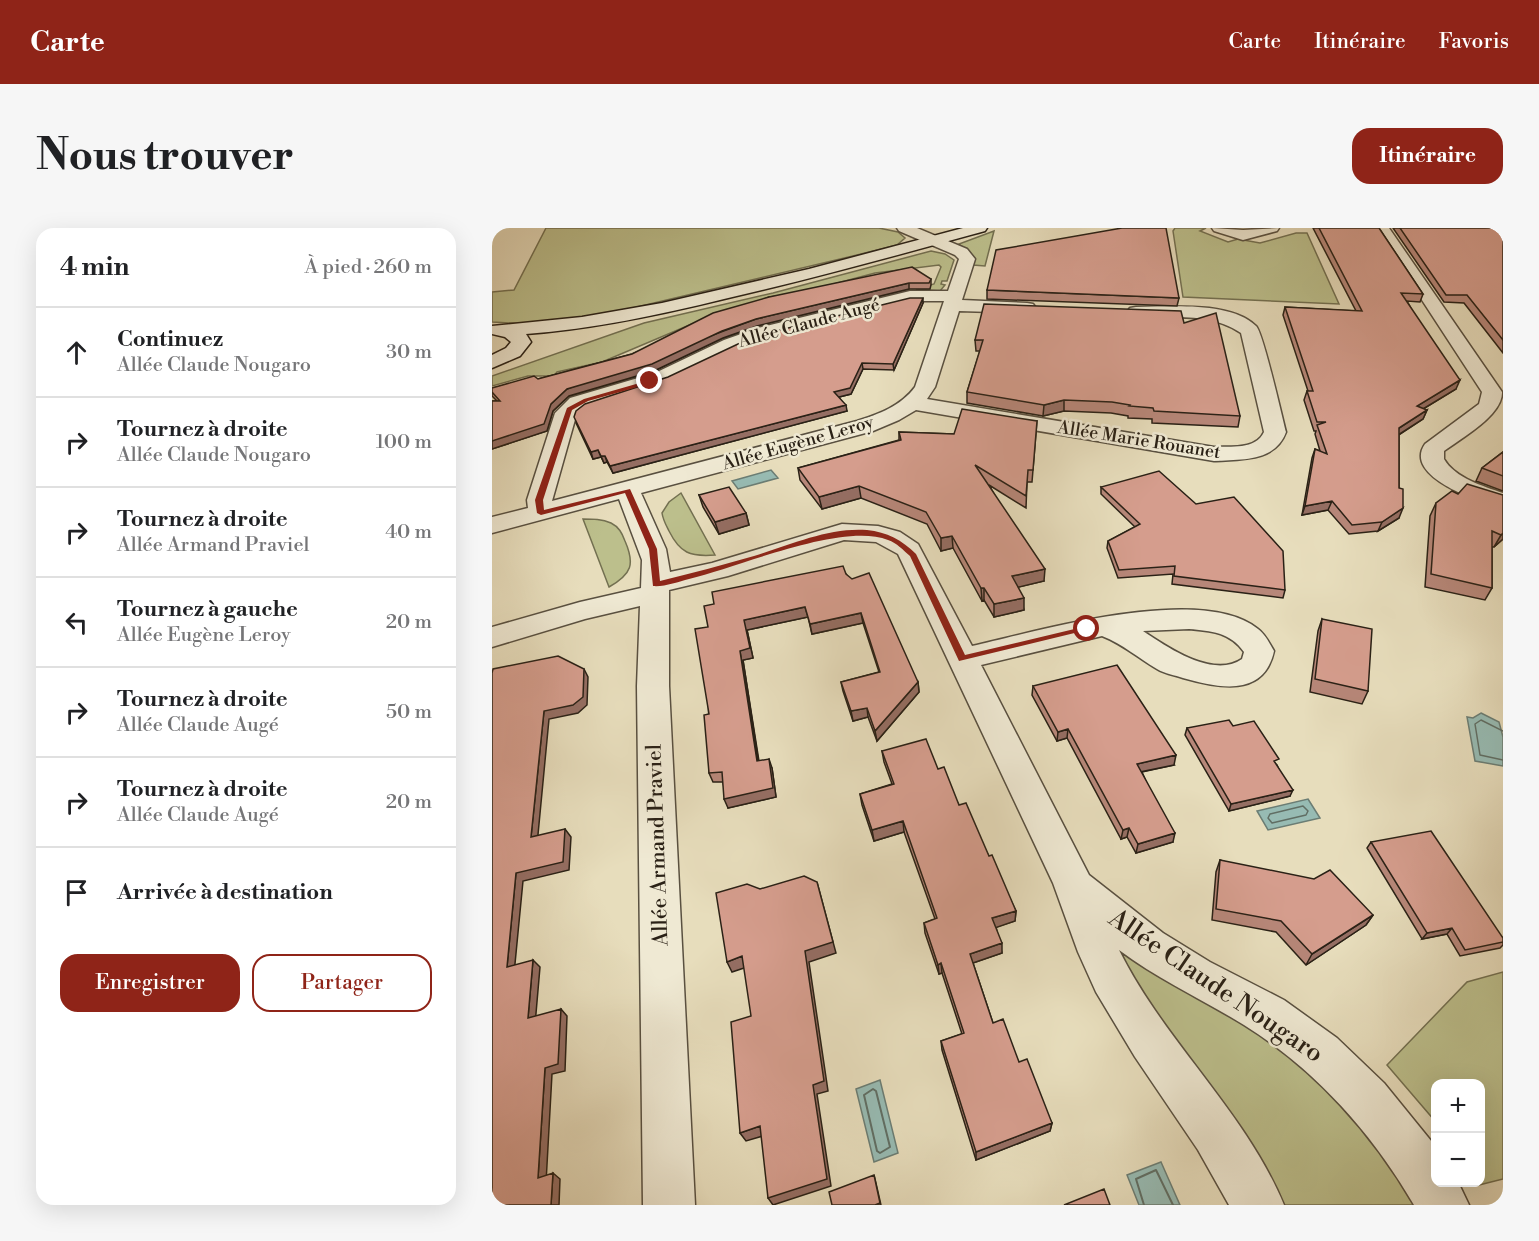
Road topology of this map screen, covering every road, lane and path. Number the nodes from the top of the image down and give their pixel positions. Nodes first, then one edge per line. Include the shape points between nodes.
1 (904, 228) edge
2 (980, 228) edge
3 (1219, 228) edge
4 (1272, 228) edge
5 (1376, 229) edge
6 (934, 240) junction
7 (954, 301) junction
8 (1046, 309) edge
9 (1116, 311) edge
10 (636, 315) junction
11 (496, 330) edge
12 (513, 352) junction
13 (492, 362) edge
14 (913, 404) junction
15 (628, 491) junction
16 (1503, 501) edge
17 (541, 513) junction
18 (492, 525) edge
19 (655, 589) junction
20 (1104, 626) dead end
21 (492, 637) edge
22 (962, 659) junction
23 (1073, 883) junction
24 (669, 1205) edge
25 (1258, 1205) edge
26 (1443, 1205) edge

1 - 6 street
2 - 6 street
3 - 4 street via 1243,235
5 - 16 street via 1493,396 1482,412 1433,449 1435,465 1453,480
6 - 7 street via 968,259
6 - 10 street
7 - 8 street
7 - 14 street via 925,387
7 - 17 street, Allée Claude Augé via 910,296 781,327 731,344 662,377 578,403 566,413 539,500
9 - 14 street, Allée Marie Rouanet via 1210,315 1235,321 1250,330 1275,432 1271,442 1252,452 1214,454
10 - 11 street via 560,327
10 - 12 street
11 - 12 street via 514,333 521,339
12 - 13 street
14 - 15 street, Allée Eugène Leroy via 865,426
15 - 17 street, Allée Eugène Leroy
15 - 19 street, Allée Armand Praviel via 653,549
17 - 18 street, Allée Eugène Leroy
19 - 21 street, Allée Claude Nougaro
19 - 22 street, Allée Claude Nougaro via 830,535 878,534 901,543 913,555
19 - 24 street, Allée Armand Praviel via 653,686
20 - 22 street
22 - 23 street, Allée Claude Nougaro
23 - 25 street, Allée Claude Nougaro via 1112,978
23 - 26 street, Allée Claude Nougaro via 1128,932 1194,975 1268,1014 1335,1067 1393,1130

